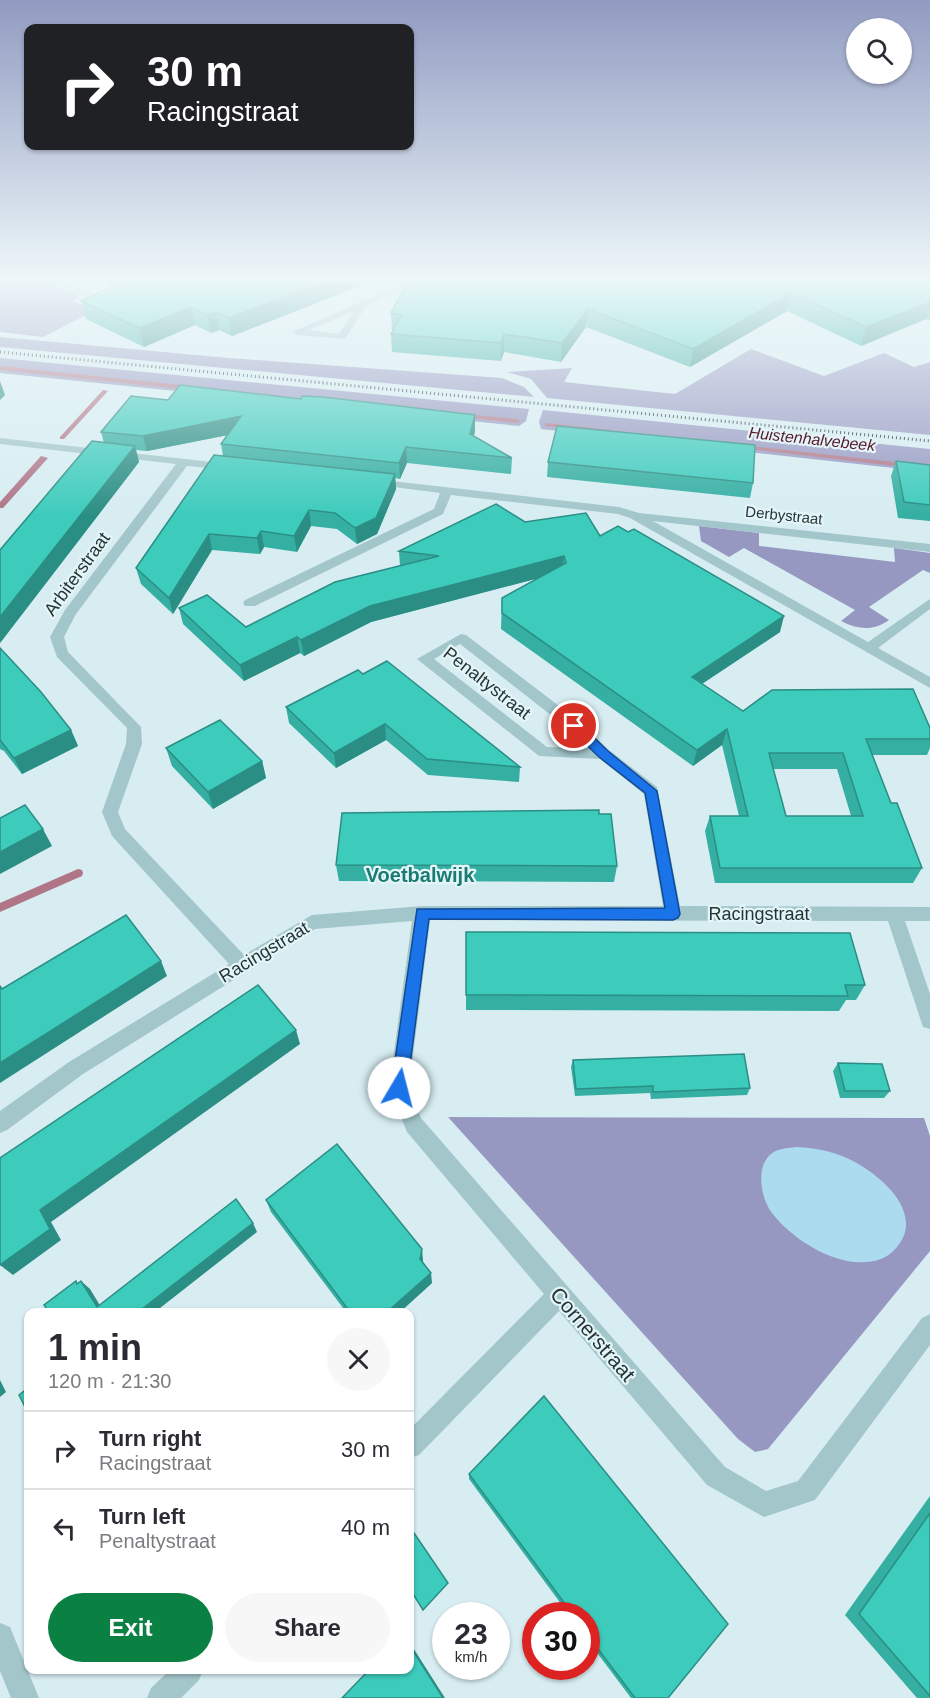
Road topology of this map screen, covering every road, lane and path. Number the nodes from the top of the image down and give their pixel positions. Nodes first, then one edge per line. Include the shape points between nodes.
1 (0, 441) edge
2 (184, 462) junction
3 (241, 468) edge
4 (356, 480) edge
5 (447, 489) junction
6 (634, 515) junction
7 (930, 548) edge
8 (250, 603) dead end
9 (930, 603) edge
10 (868, 648) junction
11 (930, 683) edge
12 (604, 754) junction
13 (423, 913) junction
14 (673, 914) junction
15 (894, 914) junction
16 (930, 914) edge
17 (242, 965) junction
18 (930, 1021) edge
19 (0, 1123) edge
20 (559, 1294) junction
21 (930, 1326) edge
22 (414, 1442) edge
23 (0, 1637) edge
24 (185, 1674) edge
25 (25, 1698) edge
26 (161, 1698) edge

1 - 2 street
2 - 3 street
2 - 17 street, Arbiterstraat via 70,613 57,638 62,654 134,727 134,744 110,812 118,832
4 - 5 street, Derbystraat
5 - 6 street, Derbystraat
5 - 8 street via 439,511
6 - 7 street, Derbystraat
6 - 10 street, Derbystraat
9 - 10 street
10 - 11 street, Derbystraat
12 - 12 street, Penaltystraat via 461,638 423,659 544,752
12 - 14 street, Penaltystraat via 651,791
13 - 14 street, Racingstraat
13 - 17 street, Racingstraat via 312,922
13 - 20 street, Cornerstraat via 399,1088 414,1125
14 - 15 street, Racingstraat
15 - 16 street, Racingstraat
15 - 18 street
17 - 19 street, Racingstraat via 76,1068
20 - 21 street, Cornerstraat via 716,1476 764,1504 806,1491
20 - 22 street
23 - 25 street
24 - 26 street

